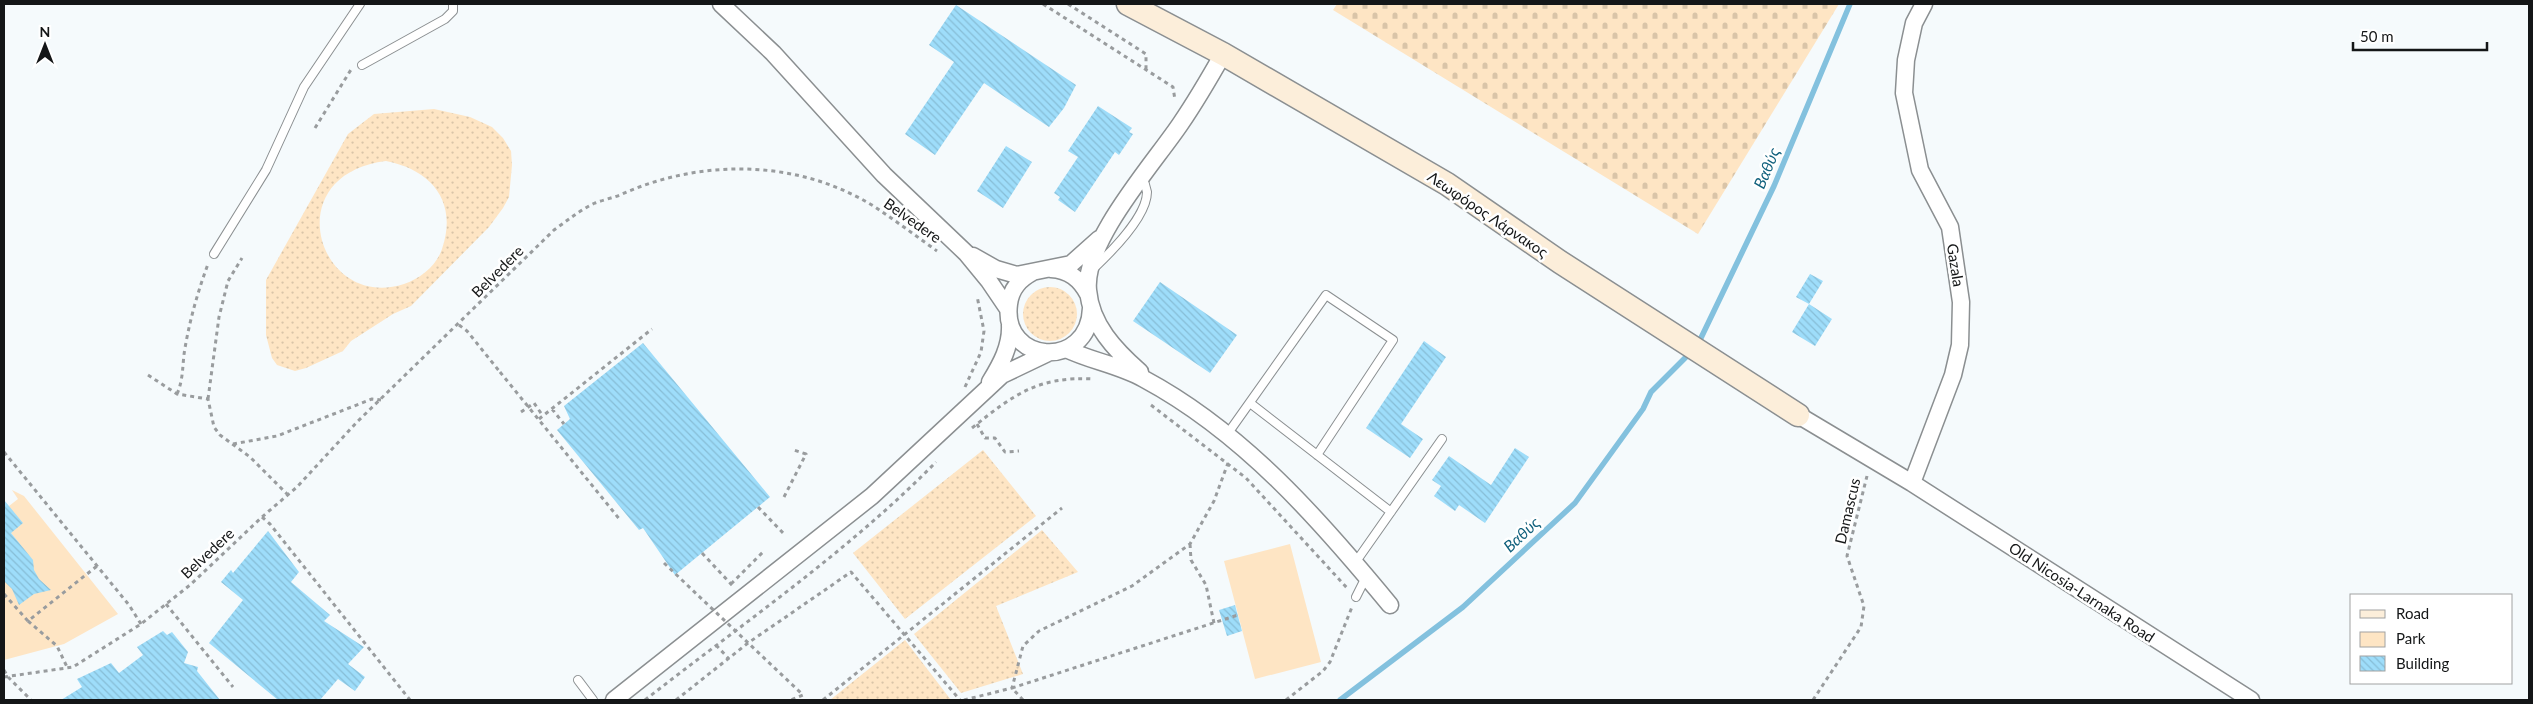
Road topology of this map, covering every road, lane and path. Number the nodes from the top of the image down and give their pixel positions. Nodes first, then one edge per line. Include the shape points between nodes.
1 (360, 4) edge
2 (453, 4) edge
3 (721, 4) edge
4 (1043, 4) edge
5 (1068, 4) edge
6 (1128, 4) edge
7 (1924, 4) edge
8 (1223, 54) junction
9 (362, 65) dead end
10 (1146, 70) junction
11 (1172, 104) dead end
12 (1142, 177) junction
13 (1111, 224) junction
14 (960, 248) junction
15 (214, 254) joint
16 (943, 255) dead end
17 (242, 258) dead end
18 (1040, 270) junction
19 (1090, 271) junction
20 (973, 288) dead end
21 (1090, 300) junction
22 (1009, 317) junction
23 (459, 324) junction
24 (652, 329) dead end
25 (1066, 349) junction
26 (1048, 353) junction
27 (148, 375) dead end
28 (1096, 379) dead end
29 (1155, 385) junction
30 (177, 394) junction
31 (971, 398) junction
32 (208, 399) junction
33 (382, 400) junction
34 (1250, 403) junction
35 (1150, 404) dead end
36 (552, 409) junction
37 (521, 412) dead end
38 (988, 415) dead end
39 (1798, 415) joint
40 (543, 416) junction
41 (539, 420) junction
42 (564, 424) dead end
43 (977, 424) dead end
44 (1226, 436) junction
45 (1442, 439) dead end
46 (233, 444) junction
47 (794, 450) dead end
48 (1019, 451) dead end
49 (4, 452) edge
50 (1317, 455) junction
51 (1871, 459) junction
52 (1228, 463) junction
53 (1912, 483) junction
54 (287, 494) junction
55 (784, 497) dead end
56 (758, 507) dead end
57 (1062, 508) dead end
58 (1391, 512) junction
59 (262, 516) junction
60 (621, 521) dead end
61 (785, 535) dead end
62 (1190, 544) junction
63 (763, 552) dead end
64 (702, 553) dead end
65 (664, 563) dead end
66 (1355, 563) junction
67 (97, 566) junction
68 (1366, 577) junction
69 (731, 584) junction
70 (724, 590) dead end
71 (4, 594) edge
72 (1356, 598) junction
73 (711, 601) dead end
74 (166, 604) junction
75 (1390, 605) dead end
76 (704, 606) dead end
77 (1238, 615) dead end
78 (28, 621) junction
79 (1214, 623) junction
80 (141, 624) junction
81 (904, 634) junction
82 (68, 669) junction
83 (4, 670) edge
84 (6, 677) edge
85 (578, 680) dead end
86 (233, 687) dead end
87 (1012, 688) junction
88 (31, 700) edge
89 (410, 700) edge
90 (593, 700) edge
91 (614, 700) edge
92 (676, 700) edge
93 (791, 700) edge
94 (823, 700) edge
95 (965, 700) edge
96 (1023, 700) edge
97 (1286, 700) edge
98 (1813, 700) edge
99 (2251, 700) edge

1 - 15 lane via 304,87 266,170
2 - 9 lane via 445,19
3 - 14 street via 785,66 884,175
4 - 10 path
5 - 10 path via 1146,54
6 - 8 main road, Λεωφόρος Λάρνακος
7 - 53 street, Gazala via 1914,23 1906,60 1904,93 1920,170 1950,227 1961,302 1960,345 1953,375
8 - 12 street via 1182,122
8 - 39 main road, Λεωφόρος Λάρνακος via 1447,184 1560,262
10 - 11 path via 1173,87
12 - 13 street
12 - 19 lane via 1146,198 1134,222 1119,243
13 - 18 street via 1095,244 1071,264
13 - 19 street
14 - 18 street via 996,269 1017,274
14 - 22 street via 989,281
15 - 30 path via 200,285
16 - 23 path, Belvedere via 874,206 829,186 776,170 736,168 689,173 632,189 576,214 554,230
17 - 32 path via 228,281 219,317
18 - 21 street via 1060,270 1072,275 1082,283
18 - 22 street via 1014,286
19 - 21 street
20 - 31 path via 982,311 984,331 981,352 964,385
21 - 25 street via 1091,320 1086,332
21 - 29 street via 1105,336
22 - 26 street via 1016,336 1024,344
22 - 31 street via 1009,344 1000,366
23 - 33 path, Belvedere
23 - 41 path, bridge
24 - 36 path
25 - 26 street
25 - 29 street via 1130,372
26 - 31 street via 1002,375
27 - 30 path
28 - 38 path via 1060,379 1035,385 1019,392
29 - 44 street
30 - 32 path
31 - 91 street via 872,496
32 - 46 path via 214,427
33 - 46 path via 372,399 278,436
33 - 54 path, Belvedere
34 - 44 lane
34 - 50 lane
34 - 50 lane via 1326,295 1393,340
35 - 52 path
36 - 40 path
36 - 42 path
37 - 40 path via 534,403
39 - 51 street, Λεωφόρος Λάρνακος
40 - 41 path
41 - 60 path, bridge
43 - 48 path via 985,438 996,438 1005,452
44 - 66 street via 1296,498
45 - 58 lane
46 - 54 path
47 - 55 path via 806,454
49 - 67 path
50 - 58 lane
51 - 53 street
51 - 98 path, Damascus via 1847,556 1864,606 1861,627
52 - 62 path via 1214,501
52 - 72 path via 1270,502
53 - 99 street, Old Nicosia-Larnaka Road
54 - 59 path, Belvedere
56 - 61 path
57 - 81 path
58 - 66 lane
59 - 74 path, Belvedere
59 - 89 path
62 - 79 path via 1191,560 1206,585
62 - 87 path via 1132,586 1039,631 1023,646
63 - 69 path
64 - 69 path
65 - 93 path, bridge via 803,695
66 - 68 street
67 - 78 path
67 - 80 path
68 - 72 lane
68 - 75 street
69 - 70 path
71 - 78 path
72 - 97 path via 1330,662
73 - 76 path
74 - 80 path, Belvedere
74 - 86 path
77 - 79 path
78 - 82 path via 58,646
79 - 87 path
80 - 82 path, Belvedere
81 - 92 path via 850,572 748,643
81 - 94 path
81 - 95 path
82 - 84 path, Belvedere
83 - 84 path
84 - 88 path
85 - 90 lane
87 - 95 path
87 - 96 path

